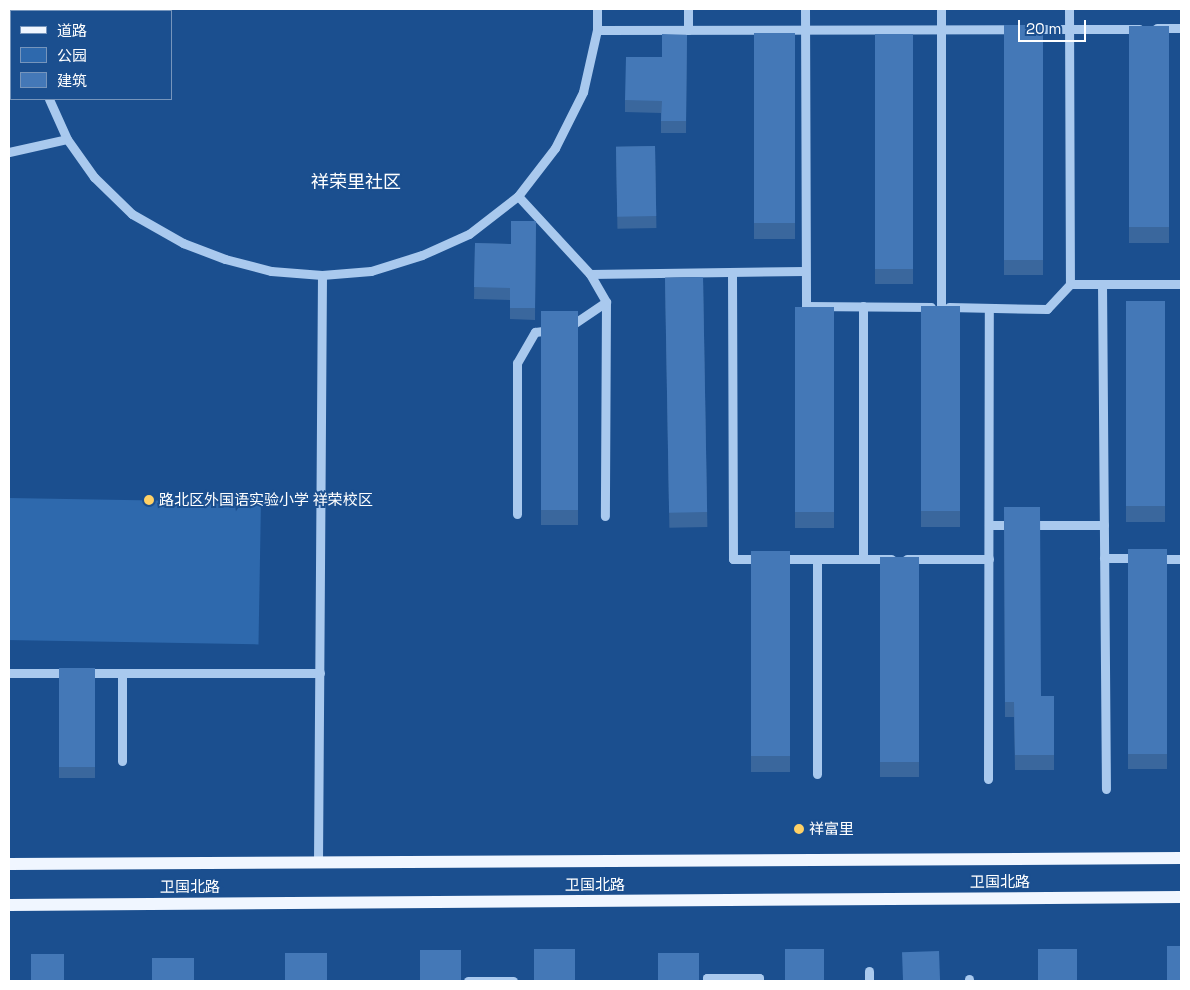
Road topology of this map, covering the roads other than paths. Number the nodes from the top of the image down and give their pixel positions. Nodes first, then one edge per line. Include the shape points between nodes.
1 (597, 9) edge
2 (688, 9) edge
3 (805, 9) edge
4 (941, 9) edge
5 (1069, 9) edge
6 (1181, 28) edge
7 (805, 29) junction
8 (941, 29) junction
9 (1069, 29) junction
10 (597, 30) junction
11 (688, 30) junction
12 (50, 100) edge
13 (67, 139) junction
14 (9, 152) edge
15 (518, 196) junction
16 (805, 271) junction
17 (732, 272) junction
18 (590, 274) junction
19 (322, 275) junction
20 (1070, 284) junction
21 (1102, 284) junction
22 (1181, 284) edge
23 (606, 302) junction
24 (863, 306) junction
25 (941, 307) junction
26 (989, 308) junction
27 (517, 514) dead end
28 (605, 516) dead end
29 (989, 525) junction
30 (1104, 525) junction
31 (1104, 558) junction
32 (817, 559) junction
33 (863, 559) junction
34 (989, 559) junction
35 (1181, 559) edge
36 (9, 673) edge
37 (122, 673) junction
38 (320, 673) junction
39 (122, 761) dead end
40 (817, 774) dead end
41 (988, 779) dead end
42 (1106, 789) dead end
43 (1181, 858) edge
44 (318, 862) junction
45 (9, 864) edge
46 (1181, 897) edge
47 (9, 905) edge
48 (869, 971) dead end
49 (468, 981) edge
50 (513, 981) edge
51 (707, 981) edge
52 (759, 981) edge
53 (869, 981) edge

1 - 10 street
2 - 11 street
3 - 7 street
4 - 8 street
5 - 9 street
6 - 9 street
7 - 8 street
7 - 11 street
7 - 16 street
8 - 9 street
8 - 25 street
9 - 20 street
10 - 11 street
10 - 15 street via 583,92 555,148
12 - 13 street
13 - 14 street
13 - 19 street via 94,177 132,214 183,243 225,259 271,270
15 - 18 street
15 - 19 street via 469,234 422,255 371,271
16 - 17 street
16 - 24 street via 806,306
17 - 18 street
17 - 32 street via 733,559
18 - 23 street
19 - 38 street
20 - 21 street
20 - 26 street via 1047,308
21 - 22 street
21 - 30 street
23 - 27 street via 567,328 534,332 517,363
23 - 28 street
24 - 25 street
24 - 33 street
25 - 26 street
26 - 29 street
29 - 30 street
29 - 34 street
30 - 31 street
31 - 35 street
31 - 42 street
32 - 33 street
32 - 40 street
33 - 34 street
34 - 41 street
36 - 37 street
37 - 38 street
37 - 39 street
38 - 44 street
43 - 44 main road, 卫国北路
44 - 45 main road, 卫国北路
46 - 47 main road, 卫国北路
48 - 53 street
49 - 50 street
51 - 52 street via 707,978 759,978

